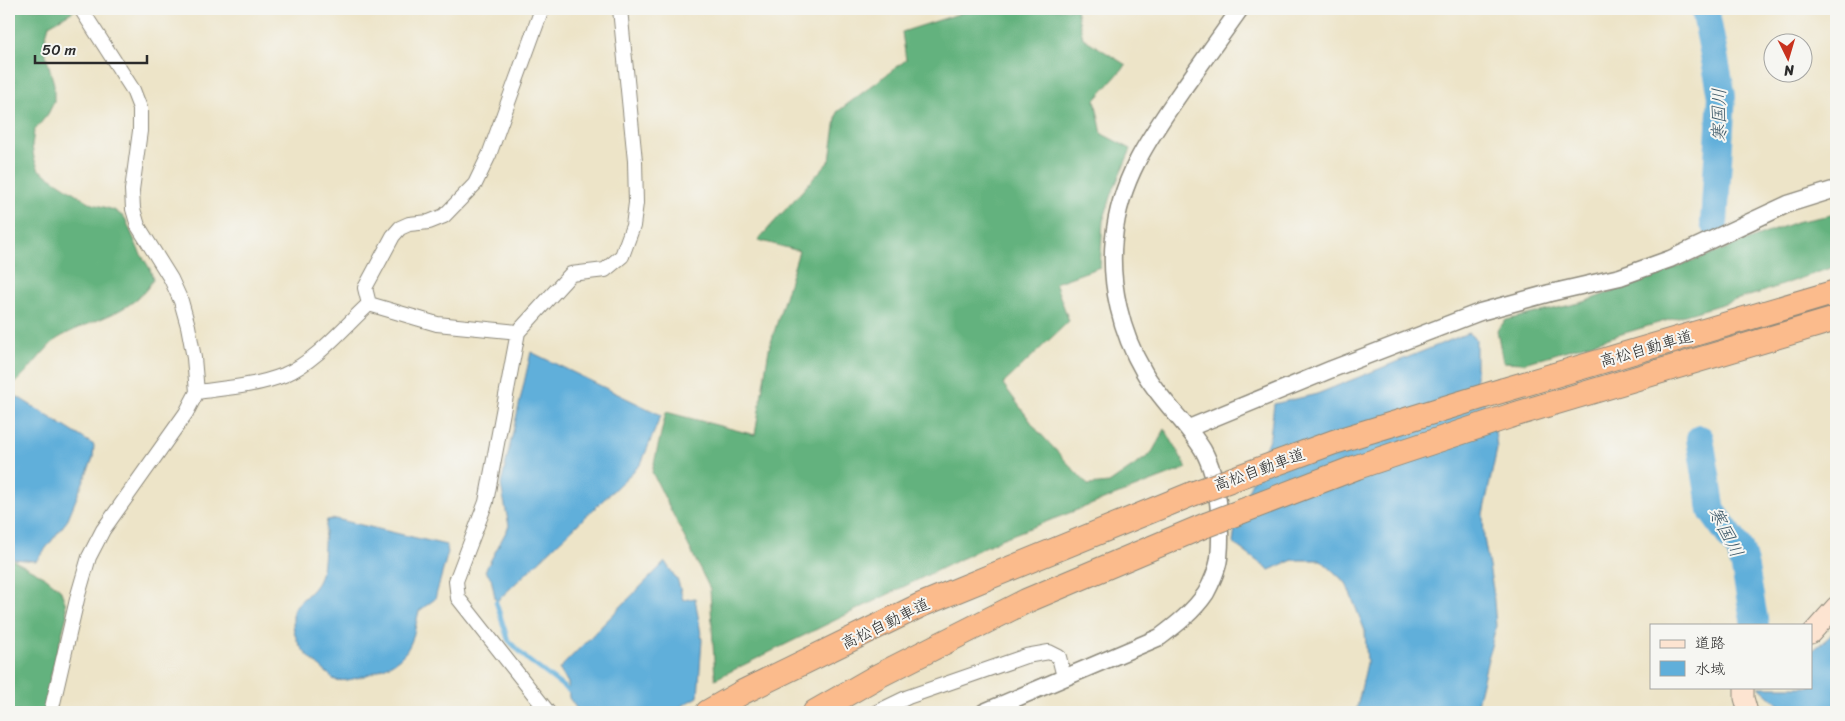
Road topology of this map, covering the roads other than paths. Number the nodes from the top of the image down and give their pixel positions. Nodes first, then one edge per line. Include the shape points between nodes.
1 (81, 9) edge
2 (542, 9) edge
3 (620, 9) edge
4 (1240, 9) edge
5 (1836, 189) edge
6 (1836, 288) edge
7 (1836, 292) edge
8 (369, 304) junction
9 (1774, 311) junction
10 (1836, 319) edge
11 (518, 332) junction
12 (197, 392) junction
13 (1189, 428) junction
14 (1836, 606) edge
15 (1812, 633) edge
16 (1064, 677) junction
17 (1744, 688) edge
18 (51, 712) edge
19 (548, 712) edge
20 (708, 712) edge
21 (815, 712) edge
22 (877, 712) edge
23 (984, 712) edge
24 (1748, 712) edge

1 - 12 street via 140,108 133,209 138,226 171,279 181,302 194,358
2 - 8 street via 489,155 475,184 444,216 400,228 366,288
3 - 11 street via 635,161 633,226 622,256 605,270 571,274
4 - 13 street via 1149,138 1120,205 1114,238 1113,272 1130,345 1144,373
5 - 13 street via 1788,204 1670,259 1620,277 1480,312
6 - 9 highway
7 - 9 highway, 高松自動車道
8 - 11 street via 437,324
8 - 12 street via 310,360 284,375 247,386
9 - 20 highway, 高松自動車道, bridge via 1334,442 1192,494 921,605
10 - 21 highway, 高松自動車道, bridge via 1514,415 1357,467 1206,525 1026,601 878,676
11 - 19 street via 486,502 456,581 458,598
12 - 18 street via 186,413 103,530 89,557
13 - 16 street via 1204,453 1217,491 1219,560 1206,593 1184,619 1160,637
14 - 15 main road
16 - 22 street via 1059,657 1054,654 1026,656 908,697
16 - 23 street
17 - 24 main road

